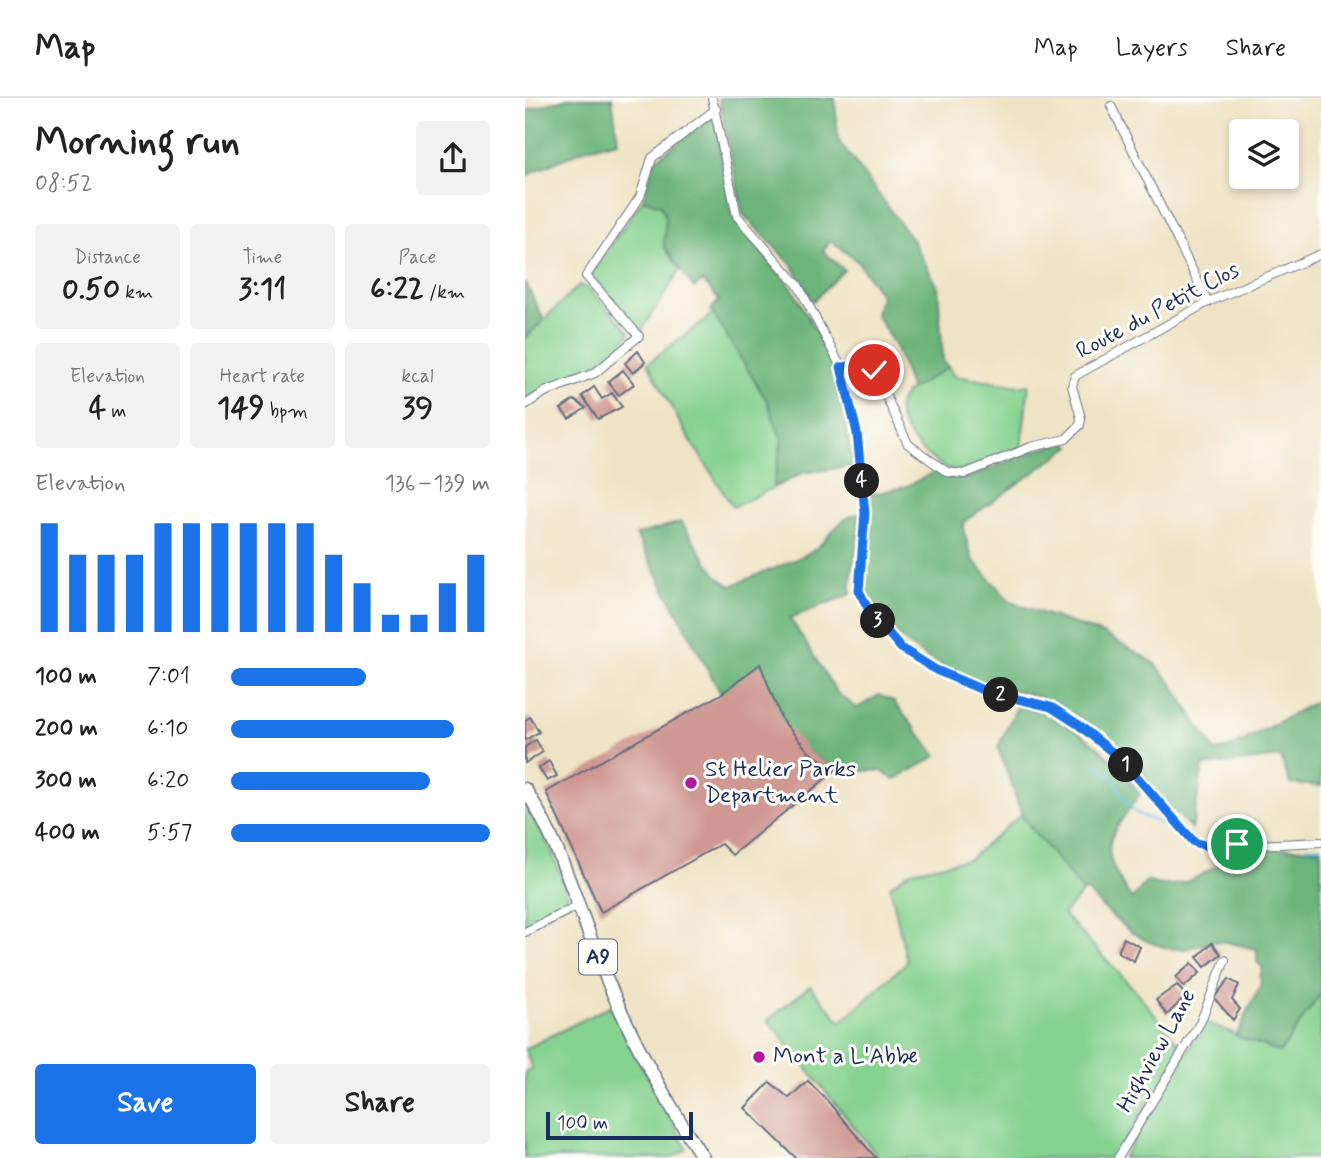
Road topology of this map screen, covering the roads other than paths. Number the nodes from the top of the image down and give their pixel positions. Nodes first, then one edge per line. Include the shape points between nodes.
1 (712, 98) edge
2 (1111, 106) dead end
3 (716, 109) junction
4 (1321, 254) edge
5 (1208, 302) junction
6 (841, 367) junction
7 (525, 405) edge
8 (525, 789) edge
9 (1321, 842) edge
10 (579, 905) junction
11 (525, 932) edge
12 (1225, 960) dead end
13 (703, 1158) edge
14 (1118, 1158) edge

1 - 3 street
2 - 5 street
3 - 6 street via 737,216 798,285
3 - 7 street via 652,158 640,197 586,276 639,336 595,373 545,392
4 - 5 street, Route du Petit Clos
5 - 6 street, Route du Petit Clos via 1075,376 1072,386 1081,418 1066,439 1031,447 964,474 947,472 908,443 874,370 868,365
6 - 9 street via 857,433 865,513 859,591 901,648 936,670 985,691 1051,707 1079,725 1123,761 1194,842 1210,847
8 - 10 main road, A9 via 543,817
10 - 11 street
10 - 13 main road, A9 via 599,962 672,1110
12 - 14 street, Highview Lane via 1200,1023

